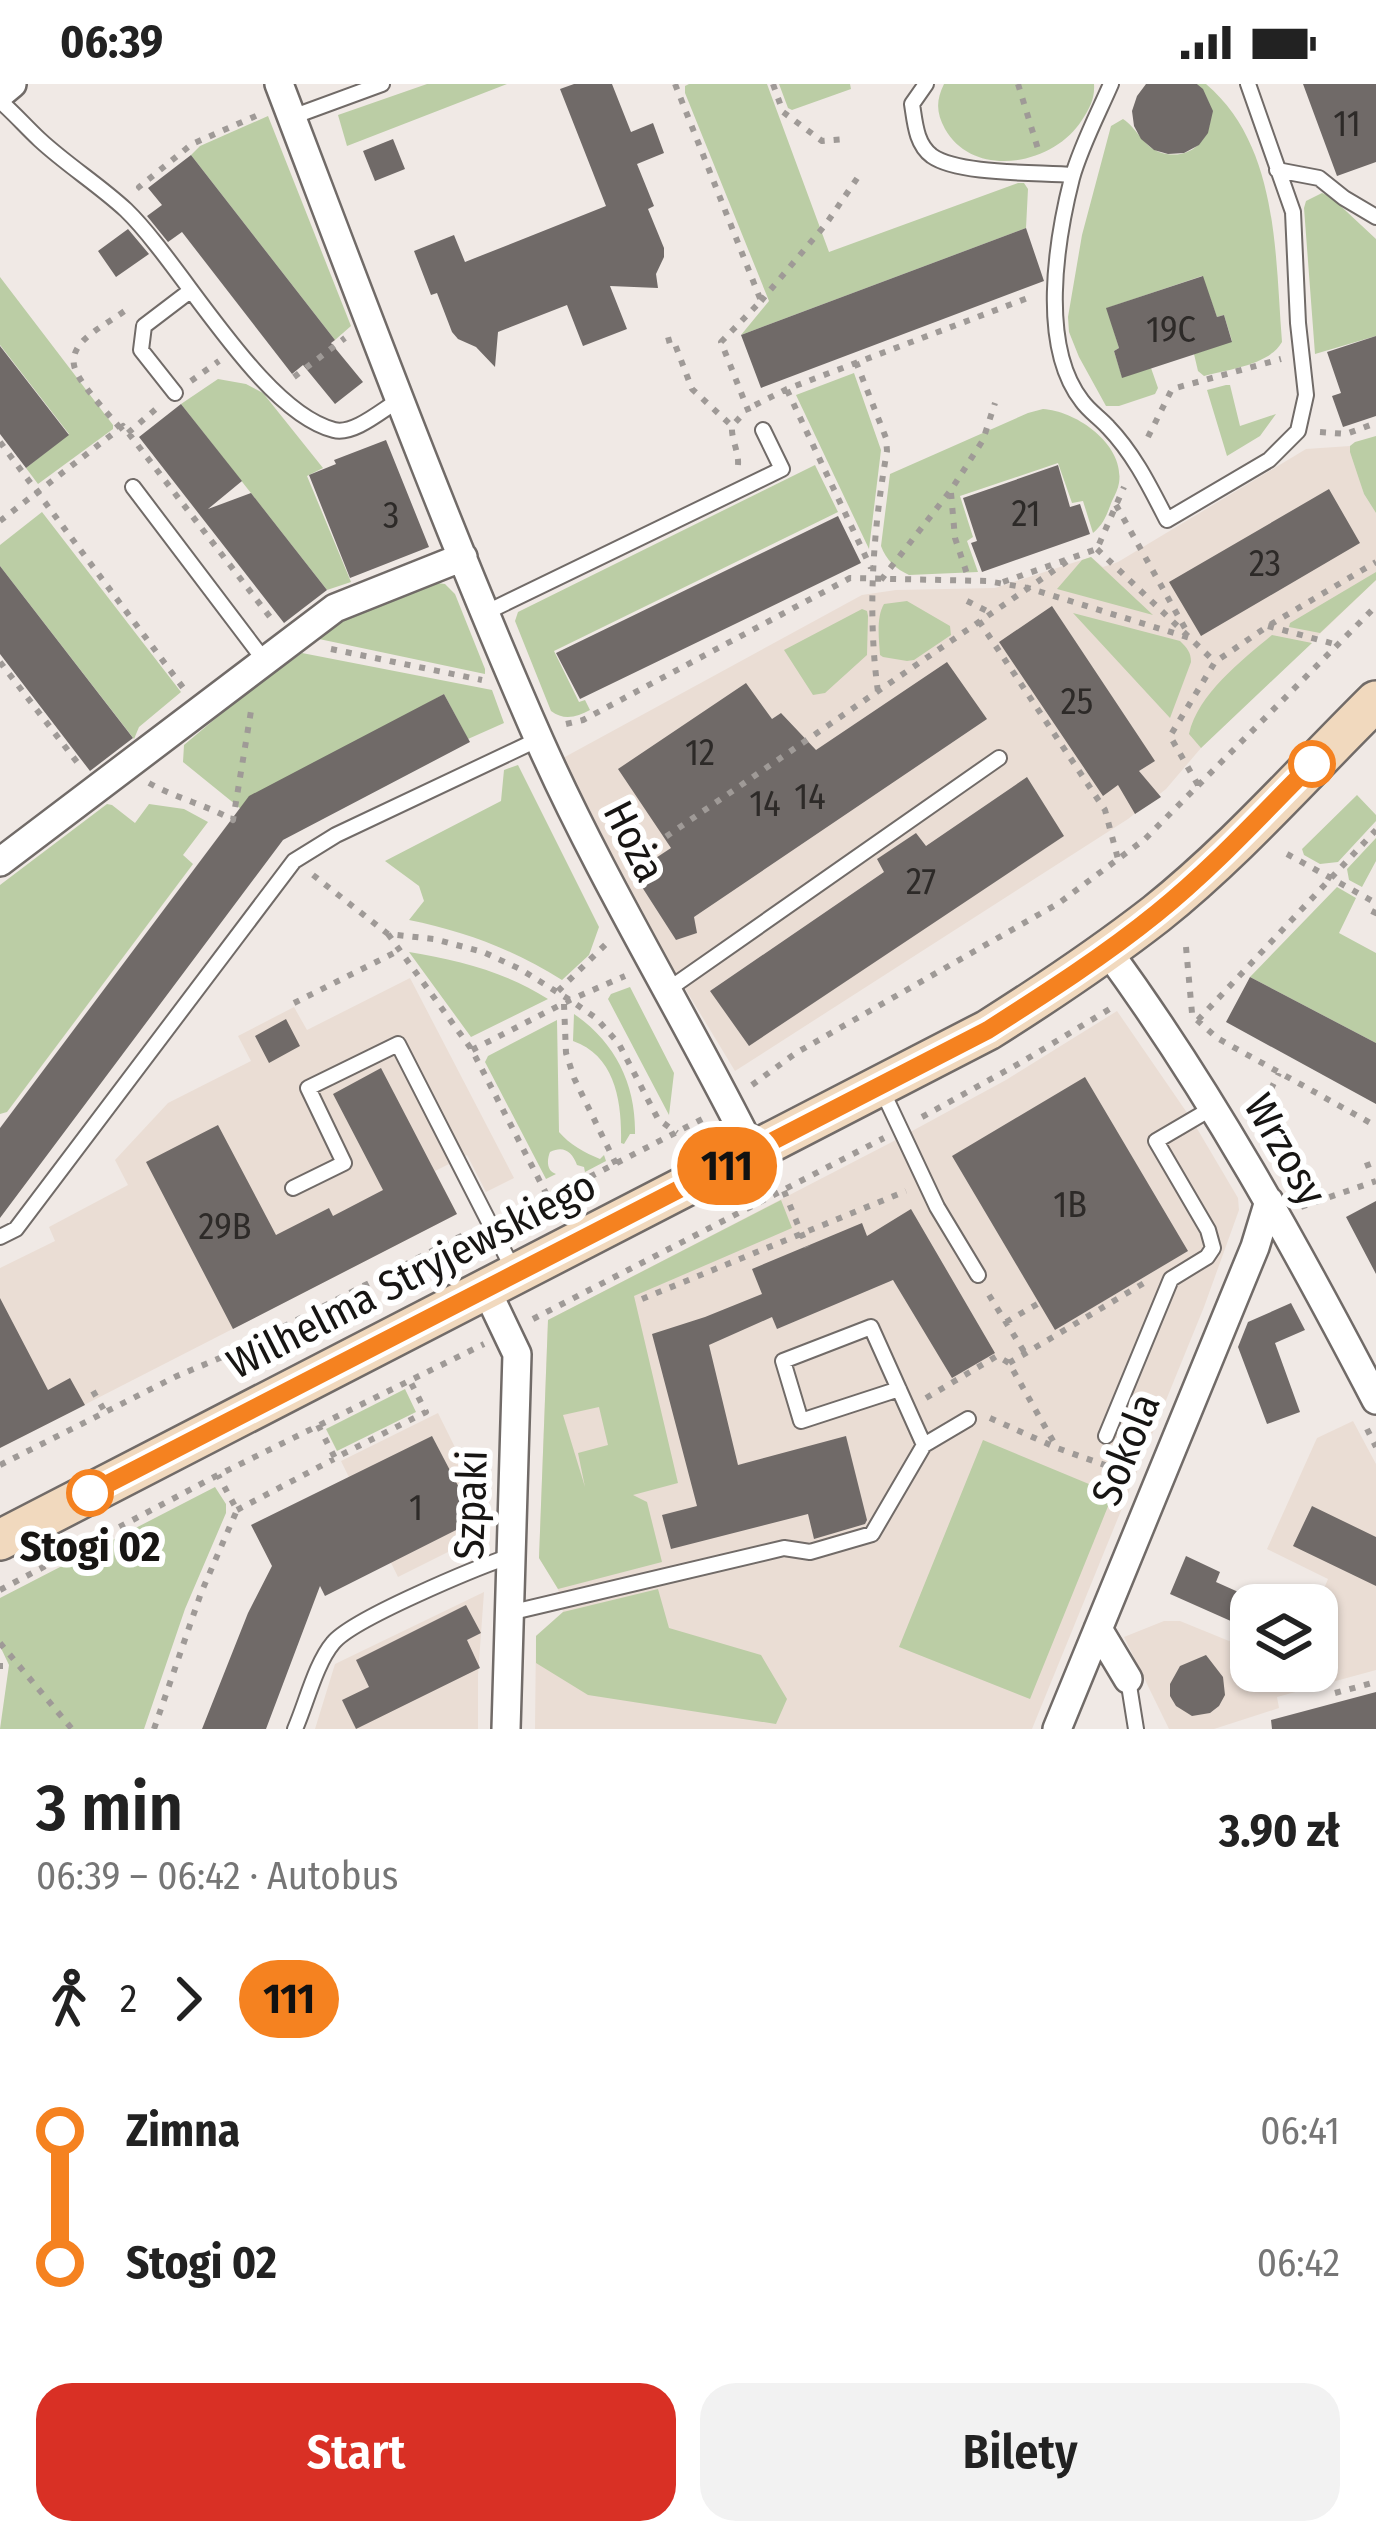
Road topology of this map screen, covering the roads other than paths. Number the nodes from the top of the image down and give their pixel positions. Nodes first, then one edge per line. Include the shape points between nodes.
1 (12, 84) edge
2 (382, 84) edge
3 (926, 84) edge
4 (1111, 84) edge
5 (1247, 84) edge
6 (0, 98) edge
7 (281, 103) edge
8 (1277, 170) junction
9 (1073, 175) junction
10 (1376, 217) edge
11 (190, 291) junction
12 (175, 393) dead end
13 (399, 400) junction
14 (764, 430) dead end
15 (133, 487) dead end
16 (463, 557) junction
17 (487, 612) junction
18 (260, 662) junction
19 (1376, 701) edge
20 (548, 731) junction
21 (999, 758) dead end
22 (0, 862) edge
23 (1107, 950) junction
24 (666, 991) junction
25 (880, 1087) junction
26 (1214, 1107) junction
27 (753, 1152) junction
28 (293, 1189) dead end
29 (1269, 1201) junction
30 (0, 1237) edge
31 (978, 1275) road end
32 (501, 1282) junction
33 (899, 1389) junction
34 (1376, 1400) edge
35 (968, 1419) road end
36 (1106, 1436) dead end
37 (924, 1445) junction
38 (0, 1540) edge
39 (511, 1556) junction
40 (509, 1613) junction
41 (1098, 1629) junction
42 (1128, 1679) joint
43 (295, 1729) edge
44 (506, 1729) edge
45 (1058, 1729) edge
46 (1136, 1729) edge

1 - 6 street
2 - 7 lane
3 - 9 lane via 912,104 917,137 933,156 970,169
4 - 9 lane
5 - 8 lane
6 - 11 lane via 128,212
7 - 13 street, Hoża
8 - 9 lane via 1292,212 1306,395 1298,431 1269,460 1167,520 1136,461 1081,401 1062,364 1054,322
8 - 10 lane via 1319,178
11 - 12 lane via 144,326 141,350
11 - 13 lane via 276,394 330,429 345,432
13 - 16 street, Hoża
14 - 17 lane via 782,469
15 - 18 lane
16 - 17 street, Hoża
16 - 18 street via 335,608
17 - 20 street, Hoża
18 - 22 street
19 - 23 street, Wilhelma Stryjewskiego via 1220,856
20 - 24 street, Hoża via 590,847
20 - 30 lane via 294,861 16,1229
21 - 24 lane
23 - 25 street, Wilhelma Stryjewskiego via 988,1030
23 - 26 street, Wrzosy
24 - 27 street, Hoża
25 - 27 street, Wilhelma Stryjewskiego
25 - 31 lane
26 - 29 street, Wrzosy
26 - 36 lane via 1156,1141 1213,1248 1171,1280
27 - 32 street, Wilhelma Stryjewskiego
28 - 32 lane via 344,1163 308,1088 398,1044
29 - 34 street, Wrzosy
29 - 41 street, Sokola
32 - 38 street, Wilhelma Stryjewskiego
32 - 39 street, Szpaki via 517,1354
33 - 33 lane via 871,1327 783,1361 801,1421
33 - 37 lane
35 - 37 lane
37 - 40 lane via 872,1534
39 - 40 street, Szpaki
39 - 43 lane via 338,1636
40 - 44 street, Szpaki
41 - 42 street
41 - 45 street, Sokola
42 - 46 lane

